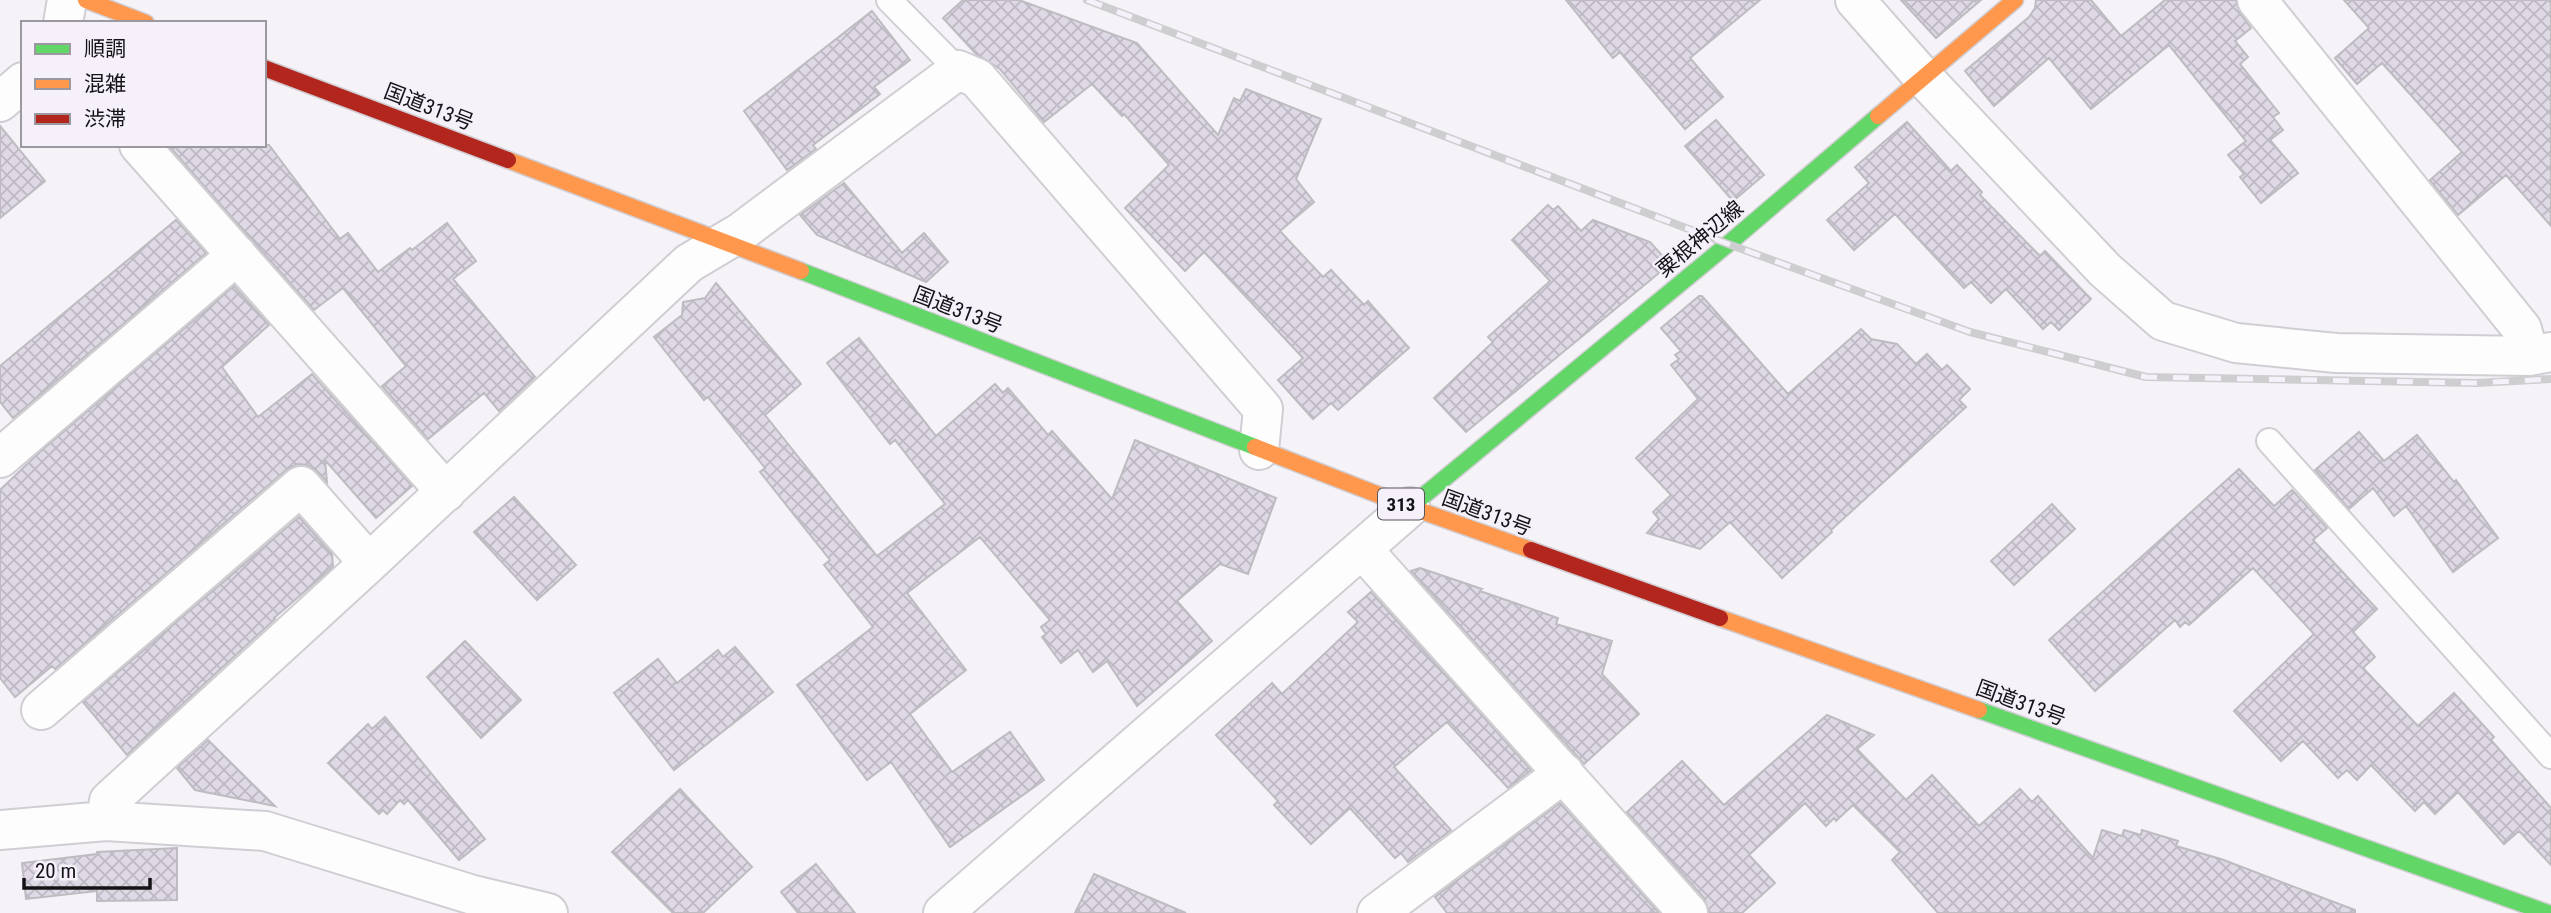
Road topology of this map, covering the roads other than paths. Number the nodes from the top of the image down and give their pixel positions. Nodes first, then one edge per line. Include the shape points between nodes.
1 (67, 0) edge
2 (86, 0) edge
3 (890, 0) edge
4 (1855, 0) edge
5 (2015, 0) edge
6 (2257, 0) edge
7 (63, 21) edge
8 (141, 21) edge
9 (266, 69) edge
10 (958, 70) junction
11 (1922, 76) junction
12 (21, 84) edge
13 (0, 102) edge
14 (141, 147) edge
15 (725, 242) junction
16 (237, 255) junction
17 (2540, 354) edge
18 (2269, 441) dead end
19 (1259, 450) junction
20 (0, 458) edge
21 (446, 492) junction
22 (1410, 508) junction
23 (1362, 549) junction
24 (369, 563) junction
25 (41, 710) dead end
26 (2551, 755) edge
27 (1564, 773) junction
28 (106, 821) junction
29 (0, 830) edge
30 (548, 913) edge
31 (943, 913) edge
32 (1377, 913) edge
33 (1688, 913) edge
34 (2548, 913) edge

1 - 7 street
2 - 8 main road
3 - 10 lane
4 - 11 street
5 - 11 main road, 粟根神辺線
6 - 17 street
9 - 15 main road, 国道313号 / 313
10 - 15 street
10 - 19 street via 977,78 1263,409
11 - 17 street via 2105,270 2163,321 2236,343 2336,353
11 - 22 main road, 粟根神辺線
12 - 13 street
14 - 16 street
15 - 19 main road, 国道313号 / 313
15 - 21 street via 689,263
16 - 20 street
16 - 21 street
18 - 26 lane
19 - 22 main road, 国道313号 / 313
21 - 24 street
22 - 23 street
22 - 34 main road, 国道313号 / 313
23 - 27 street
23 - 31 street
24 - 25 street via 301,486
24 - 28 street via 109,801
27 - 32 street
27 - 33 street
28 - 29 street
28 - 30 street via 265,831 473,895

